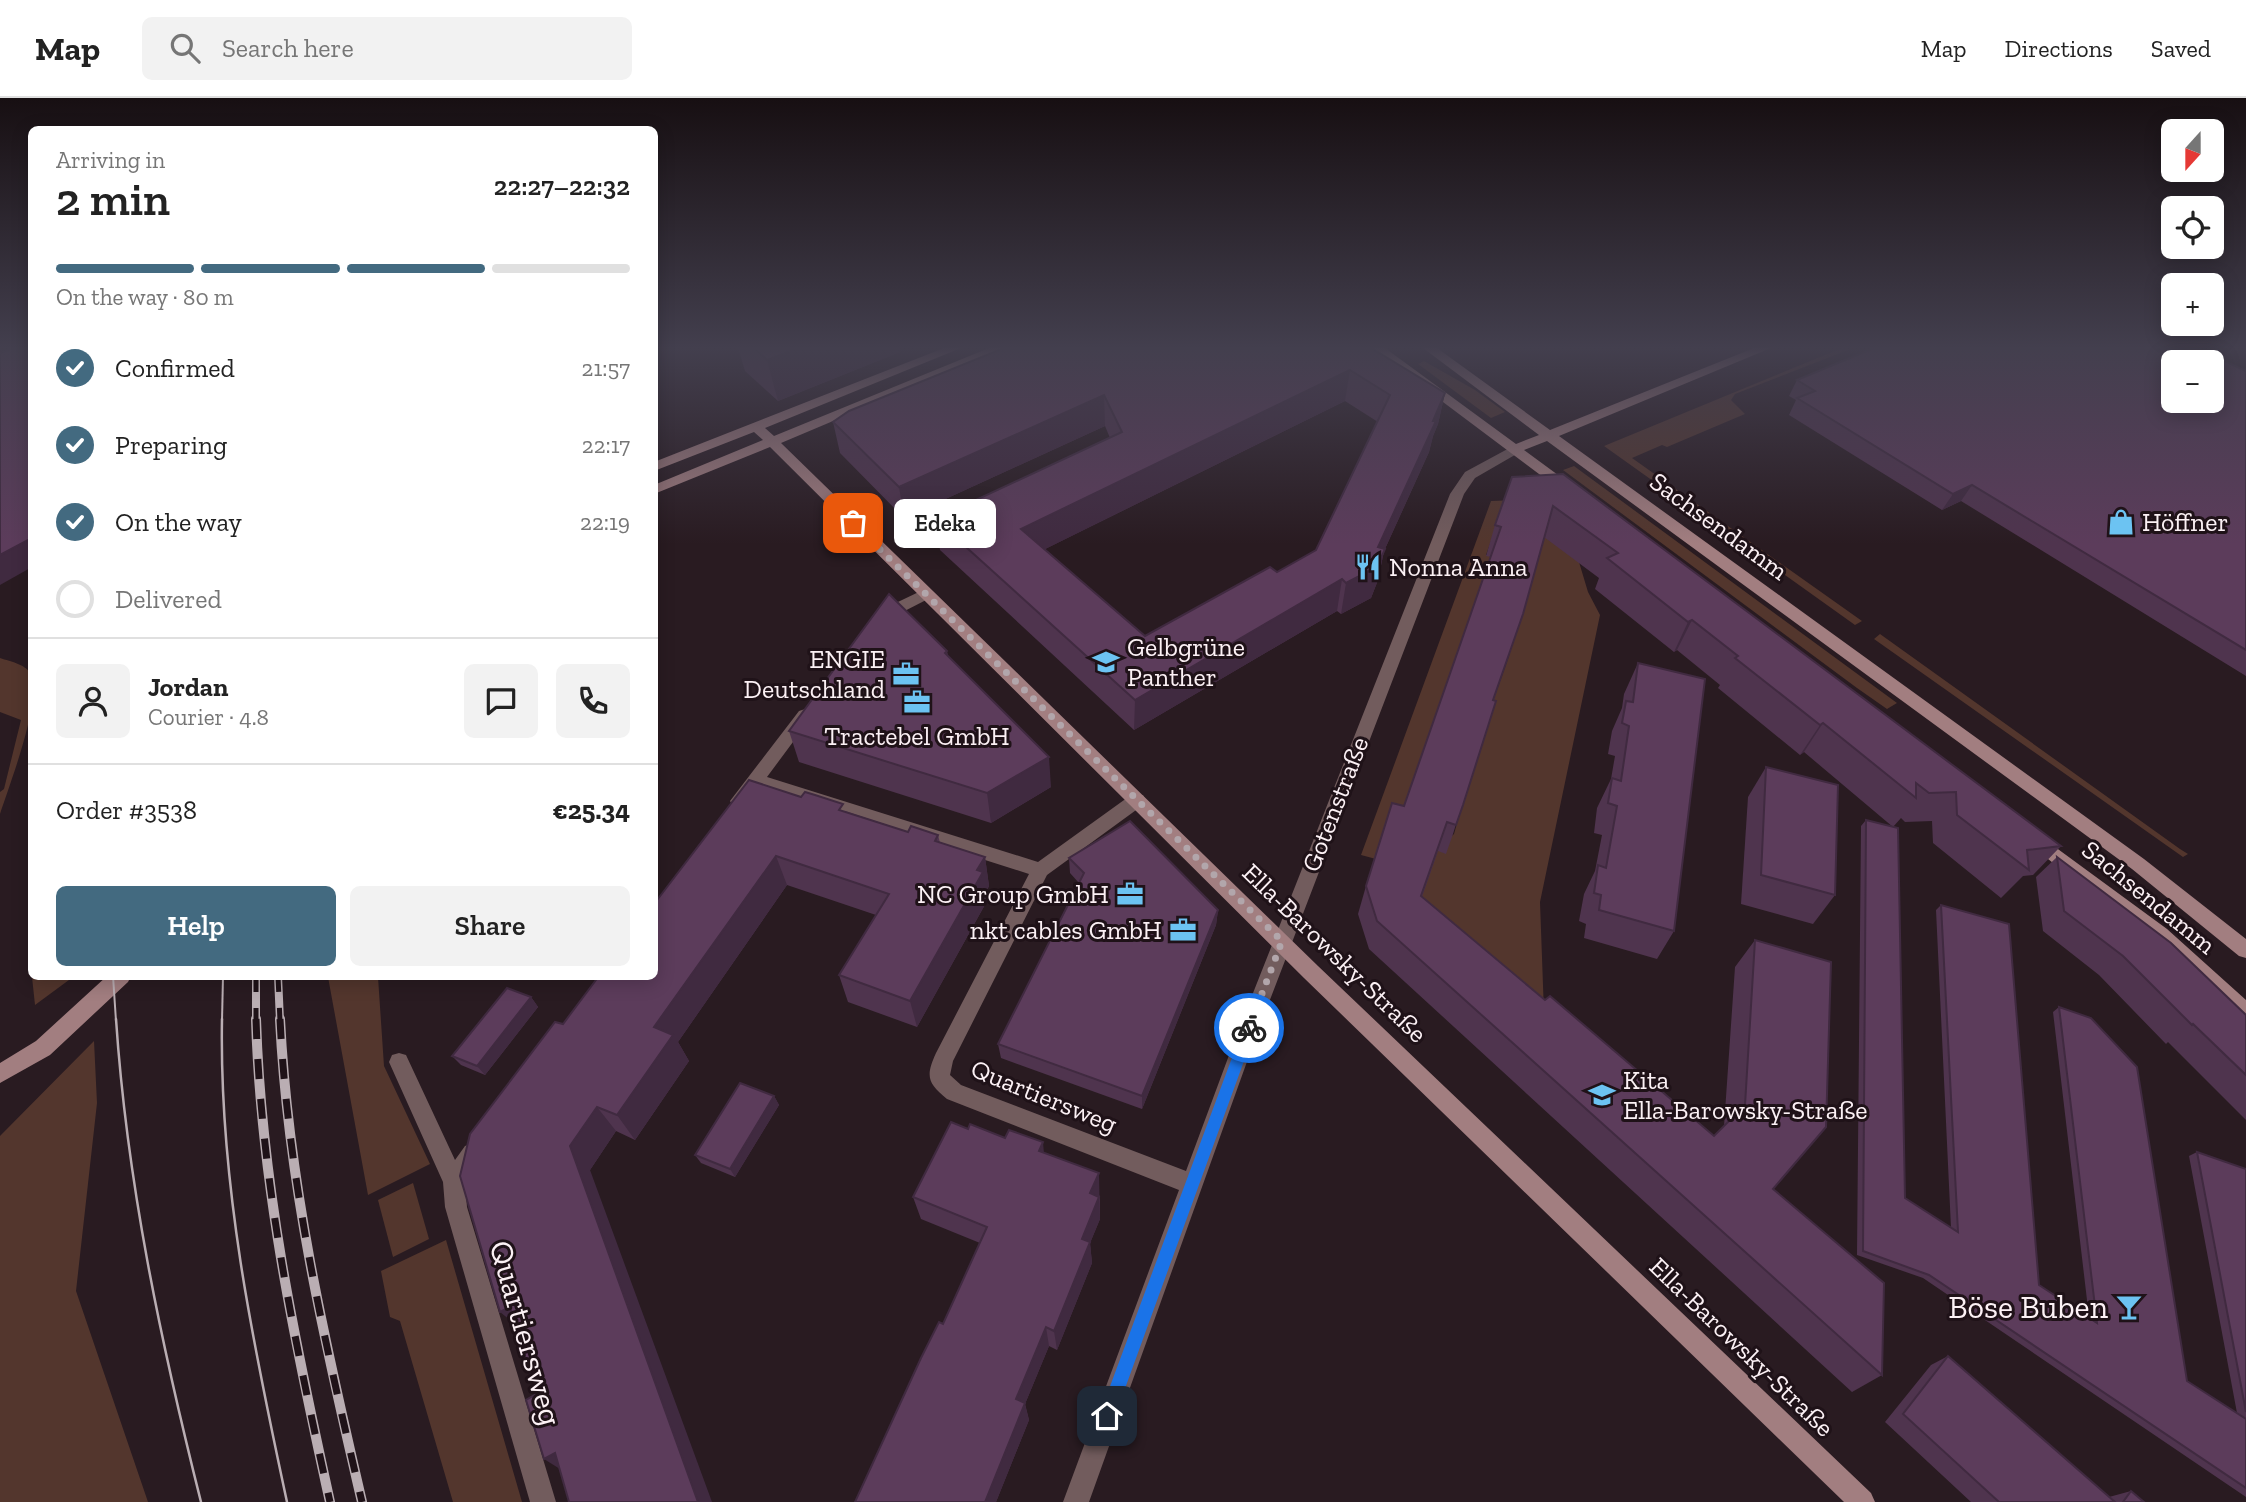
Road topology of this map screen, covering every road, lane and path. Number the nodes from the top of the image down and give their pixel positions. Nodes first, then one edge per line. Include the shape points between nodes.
1 (791, 414) edge
2 (840, 414) edge
3 (1467, 414) edge
4 (1520, 414) edge
5 (1600, 414) edge
6 (757, 427) junction
7 (1548, 434) junction
8 (771, 442) junction
9 (1515, 449) junction
10 (658, 465) edge
11 (658, 488) edge
12 (1581, 499) edge
13 (925, 594) junction
14 (869, 630) edge
15 (812, 705) edge
16 (755, 780) junction
17 (1138, 800) junction
18 (730, 813) edge
19 (2025, 831) edge
20 (1040, 870) junction
21 (1282, 941) junction
22 (2246, 950) edge
23 (117, 980) edge
24 (2243, 1005) edge
25 (399, 1062) dead end
26 (0, 1074) edge
27 (485, 1136) edge
28 (454, 1181) junction
29 (1192, 1184) junction
30 (543, 1502) edge
31 (1076, 1502) edge
32 (1862, 1502) edge

1 - 6 street
2 - 8 street
3 - 9 street
4 - 7 street, Sachsendamm
5 - 7 street
6 - 8 street, Ella-Barowsky-Straße
6 - 10 street
7 - 9 street
7 - 22 street, Sachsendamm via 2138,864
8 - 11 street
8 - 13 street, Ella-Barowsky-Straße
9 - 12 street
9 - 21 street, Gotenstraße via 1470,475 1457,494
13 - 14 street via 877,619
13 - 17 street, Ella-Barowsky-Straße
15 - 16 street
16 - 18 street
16 - 20 street
17 - 20 street, Quartiersweg
17 - 21 street, Ella-Barowsky-Straße
19 - 24 street, Sachsendamm
20 - 29 street, Quartiersweg via 943,1060 939,1079 954,1092
21 - 29 street, Gotenstraße
21 - 32 street, Ella-Barowsky-Straße
23 - 26 street via 43,1048
25 - 28 street, Quartiersweg
27 - 28 street
28 - 30 street, Quartiersweg via 456,1207
29 - 31 street, Gotenstraße

